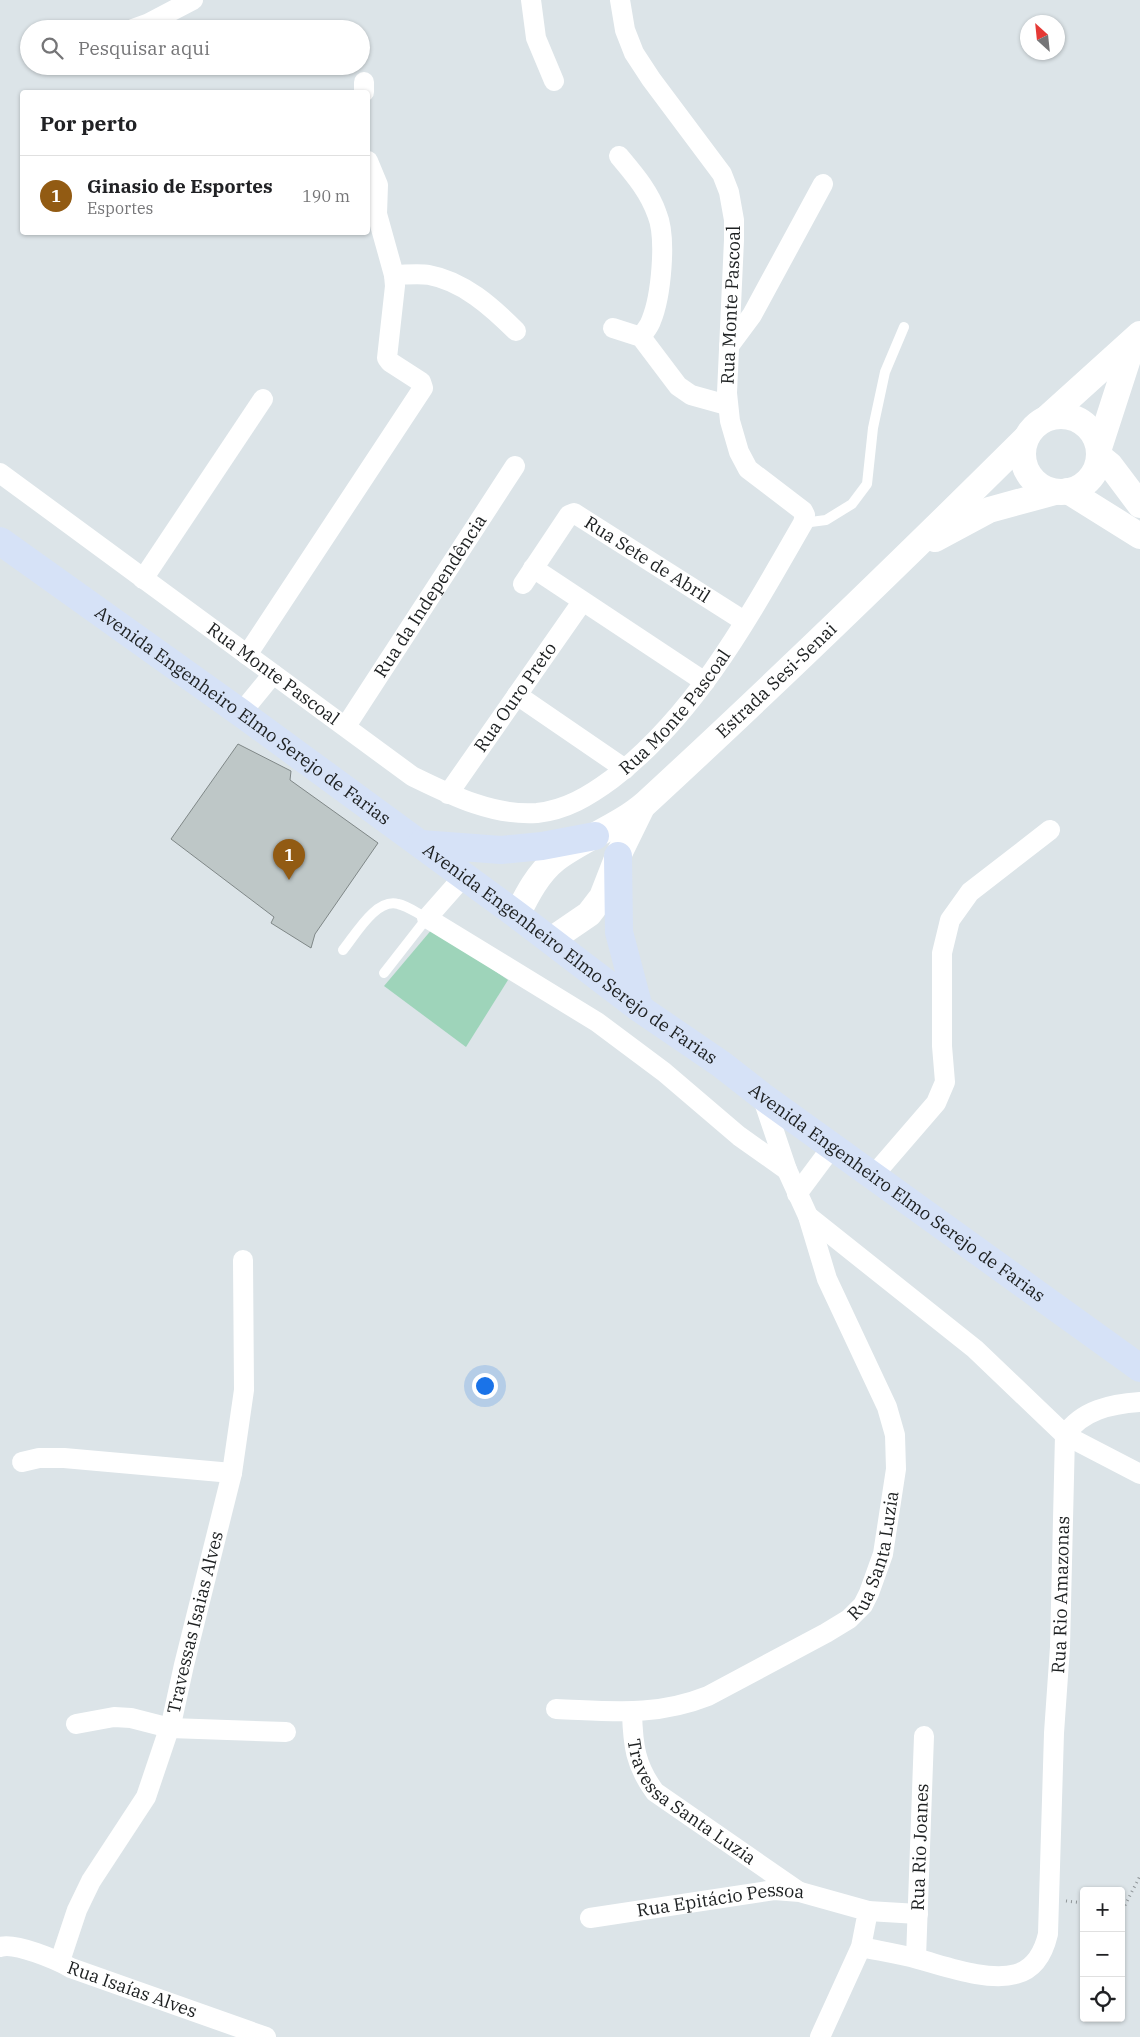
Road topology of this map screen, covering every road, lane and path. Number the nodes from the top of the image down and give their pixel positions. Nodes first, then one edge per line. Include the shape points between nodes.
1 (193, 0) edge
2 (531, 0) edge
3 (620, 0) edge
4 (153, 20) edge
5 (554, 81) dead end
6 (619, 156) dead end
7 (370, 166) edge
8 (823, 184) dead end
9 (394, 275) junction
10 (904, 327) dead end
11 (613, 328) dead end
12 (516, 331) dead end
13 (1137, 337) edge
14 (641, 338) junction
15 (729, 346) junction
16 (263, 399) dead end
17 (727, 405) junction
18 (1047, 418) junction
19 (1026, 438) junction
20 (1099, 452) junction
21 (515, 466) dead end
22 (0, 473) edge
23 (1061, 491) junction
24 (1140, 505) edge
25 (804, 523) junction
26 (1140, 536) edge
27 (0, 541) edge
28 (910, 552) junction
29 (143, 579) junction
30 (582, 602) junction
31 (744, 621) junction
32 (247, 655) junction
33 (273, 674) junction
34 (705, 682) junction
35 (517, 695) junction
36 (241, 714) junction
37 (346, 726) junction
38 (625, 769) junction
39 (448, 794) junction
40 (642, 806) junction
41 (1050, 830) dead end
42 (595, 836) junction
43 (421, 844) junction
44 (618, 856) junction
45 (464, 876) junction
46 (517, 915) junction
47 (427, 918) junction
48 (551, 940) junction
49 (343, 950) dead end
50 (384, 973) dead end
51 (639, 1008) junction
52 (762, 1096) junction
53 (832, 1147) junction
54 (787, 1170) junction
55 (873, 1176) junction
56 (797, 1194) junction
57 (808, 1216) junction
58 (243, 1260) dead end
59 (1140, 1368) edge
60 (1140, 1402) edge
61 (1065, 1435) junction
62 (22, 1462) dead end
63 (232, 1473) junction
64 (1140, 1474) edge
65 (556, 1709) dead end
66 (632, 1713) junction
67 (76, 1724) dead end
68 (170, 1728) junction
69 (286, 1732) dead end
70 (924, 1736) dead end
71 (1140, 1876) edge
72 (800, 1892) junction
73 (1125, 1905) edge
74 (859, 1908) junction
75 (918, 1914) junction
76 (590, 1918) dead end
77 (0, 1947) edge
78 (861, 1947) junction
79 (916, 1958) junction
80 (60, 1961) junction
81 (218, 2029) edge
82 (266, 2037) edge
83 (820, 2037) edge

1 - 4 street
2 - 5 street via 536,38
3 - 15 street, Rua Monte Pascoal via 625,30 634,53 717,164 727,183 734,220
6 - 14 street via 644,187 661,225 659,291 650,323
7 - 9 street via 378,185 377,214
8 - 15 street via 752,315
9 - 12 street via 428,274 452,282 492,308
9 - 32 street via 388,358 421,382 423,388
10 - 25 lane via 885,372 873,428 867,484 852,504 826,520
11 - 14 street
13 - 18 street
13 - 20 street
14 - 17 street via 678,386 691,395
15 - 17 street, Rua Monte Pascoal
16 - 29 street
17 - 25 street, Rua Monte Pascoal via 744,462 752,474 803,511
18 - 19 street
18 - 20 street via 1058,415 1080,420 1092,432
19 - 23 street via 1022,455 1027,472 1044,488
19 - 28 street, Estrada Sesi-Senai
20 - 23 street via 1097,466 1086,483
20 - 24 street
21 - 37 street, Rua da Independência
22 - 29 street, Rua Monte Pascoal
23 - 26 street
23 - 28 street, Estrada Sesi-Senai via 989,510
25 - 31 street, Rua Monte Pascoal
27 - 36 main road, Avenida Engenheiro Elmo Serejo de Farias
28 - 40 street, Estrada Sesi-Senai
29 - 32 street, Rua Monte Pascoal
30 - 31 street, Rua Sete de Abril via 528,576 574,513
30 - 34 street
30 - 35 street, Rua Ouro Preto
31 - 34 street, Rua Monte Pascoal
32 - 33 street, Rua Monte Pascoal
33 - 36 street
33 - 37 street, Rua Monte Pascoal
34 - 38 street, Rua Monte Pascoal via 661,736
35 - 38 street
35 - 39 street, Rua Ouro Preto
36 - 43 main road, Avenida Engenheiro Elmo Serejo de Farias
37 - 39 street, Rua Monte Pascoal via 412,776
38 - 39 street, Rua Monte Pascoal via 577,802 536,813 489,808
40 - 42 street, Estrada Sesi-Senai
40 - 44 street, Estrada Sesi-Senai
41 - 55 street via 970,892 950,920 942,953 944,1082 936,1103
42 - 43 main road via 501,850
42 - 46 street, Estrada Sesi-Senai via 555,860 530,890
43 - 45 main road, Avenida Engenheiro Elmo Serejo de Farias
44 - 48 street, Estrada Sesi-Senai via 602,897 589,914
44 - 51 main road via 619,932
45 - 46 main road, Avenida Engenheiro Elmo Serejo de Farias
45 - 47 street
46 - 48 main road, Avenida Engenheiro Elmo Serejo de Farias
47 - 49 lane via 400,904 388,903 378,907
47 - 50 lane
47 - 54 street via 597,1022 664,1072 739,1136
48 - 51 main road, Avenida Engenheiro Elmo Serejo de Farias
51 - 52 main road, Avenida Engenheiro Elmo Serejo de Farias
52 - 53 main road, Avenida Engenheiro Elmo Serejo de Farias
52 - 54 street
53 - 55 main road, Avenida Engenheiro Elmo Serejo de Farias
53 - 56 street
54 - 56 street
55 - 59 main road, Avenida Engenheiro Elmo Serejo de Farias
56 - 57 street, Rua Santa Luzia
57 - 61 street via 975,1349
57 - 66 street, Rua Santa Luzia via 826,1279 887,1407 895,1435 896,1469 891,1512 883,1554 872,1586 863,1605 848,1619 726,1688 691,1703
58 - 63 street, Travessas Isaias Alves via 244,1390
60 - 61 street via 1101,1409 1080,1418
61 - 64 street
61 - 79 street, Rua Rio Amazonas via 1060,1647 1048,1934 1044,1949 1025,1970 1003,1976 966,1971
62 - 63 street via 64,1458
63 - 68 street, Travessas Isaias Alves
65 - 66 street, Rua Santa Luzia
66 - 72 street, Travessa Santa Luzia via 636,1759 655,1792
67 - 68 street via 114,1717
68 - 69 street
68 - 80 street, Travessas Isaias Alves via 146,1797 91,1881
70 - 75 street, Rua Rio Joanes
71 - 73 path
72 - 74 street, Rua Epitácio Pessoa
72 - 76 street, Rua Epitácio Pessoa via 761,1890
74 - 75 street, Rua Epitácio Pessoa
74 - 78 street
75 - 79 street, Rua Rio Joanes
77 - 80 street, Rua Isaías Alves via 14,1947
78 - 79 street, Rua Rio Amazonas
78 - 83 street
80 - 81 street, Rua Isaías Alves
81 - 82 street, Rua Isaías Alves

